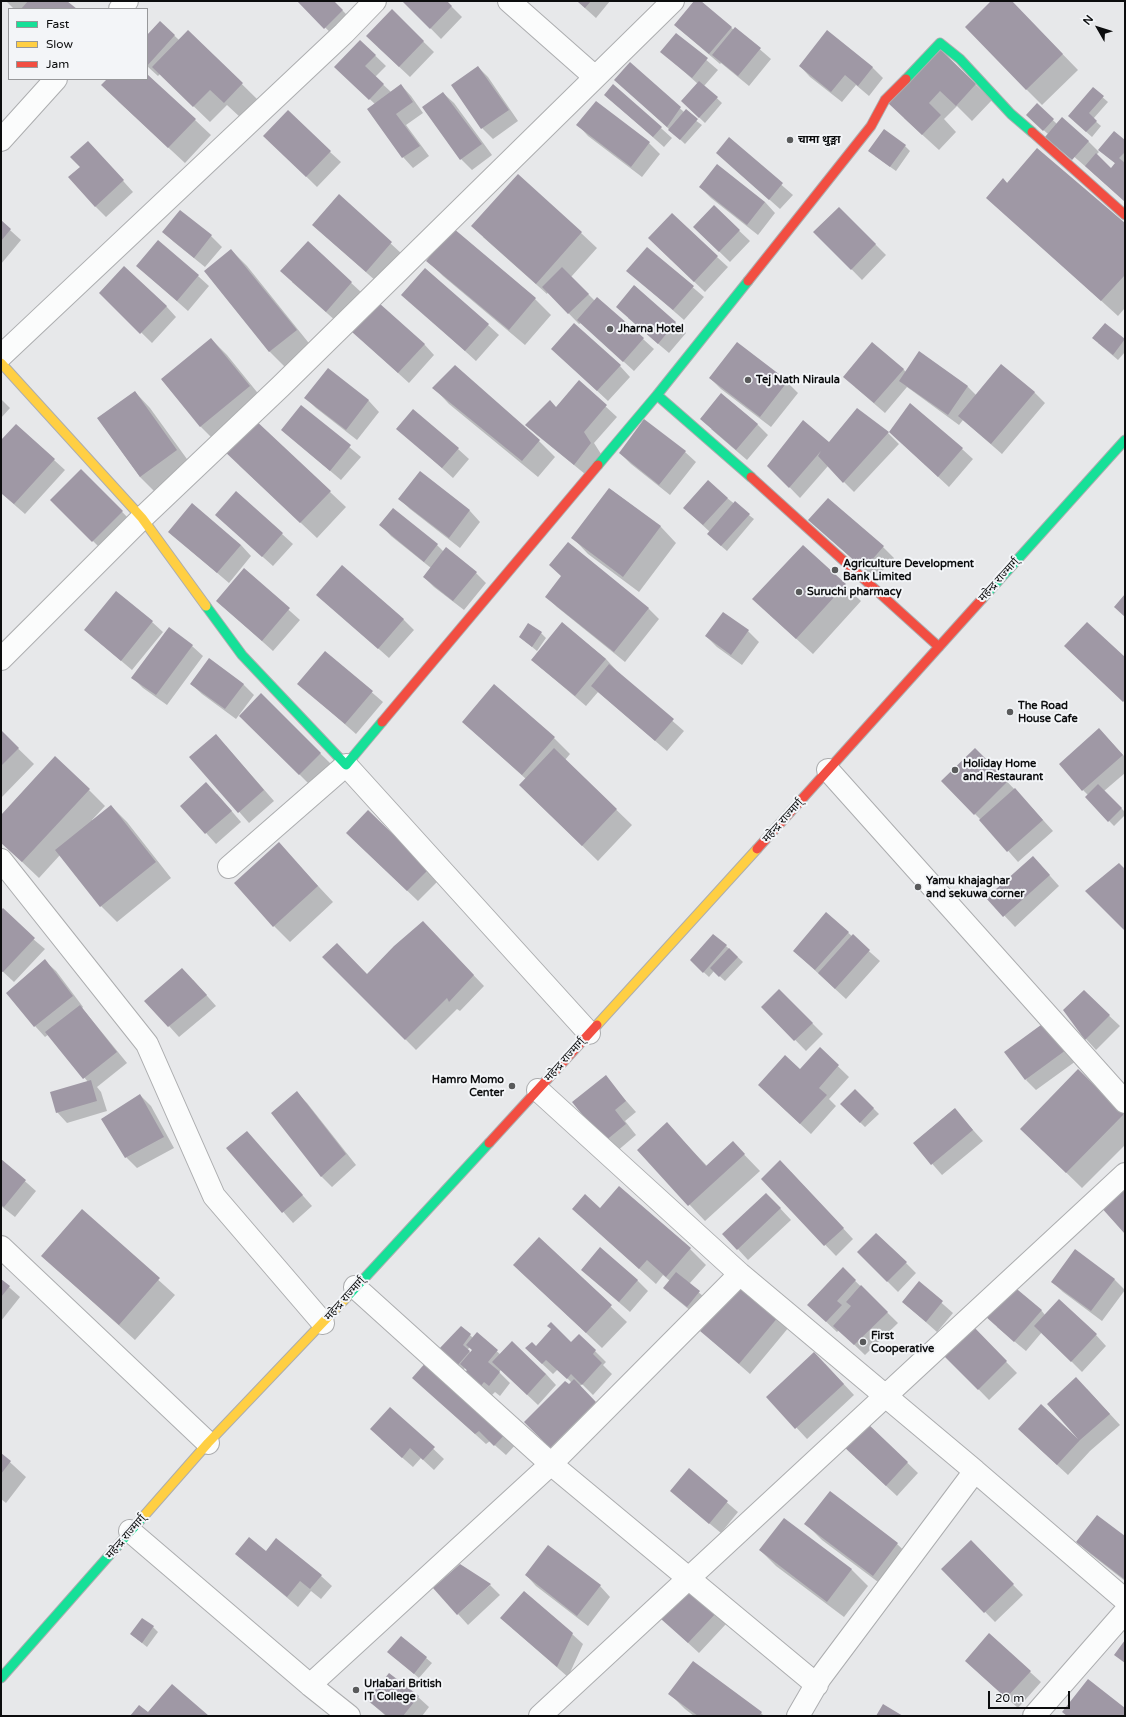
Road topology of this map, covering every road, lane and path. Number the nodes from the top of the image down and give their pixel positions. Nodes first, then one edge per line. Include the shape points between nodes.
1 (375, 1) edge
2 (509, 1) edge
3 (673, 1) edge
4 (595, 77) junction
5 (55, 80) edge
6 (1, 140) edge
7 (1125, 214) edge
8 (1, 356) edge
9 (1, 363) edge
10 (656, 395) junction
11 (1125, 440) edge
12 (142, 518) junction
13 (939, 647) junction
14 (1, 659) edge
15 (346, 765) junction
16 (828, 770) junction
17 (1, 860) edge
18 (229, 867) dead end
19 (589, 1033) junction
20 (538, 1090) junction
21 (1125, 1102) edge
22 (1125, 1174) edge
23 (1, 1247) edge
24 (740, 1274) junction
25 (356, 1287) junction
26 (323, 1323) junction
27 (886, 1396) junction
28 (208, 1443) junction
29 (551, 1464) junction
30 (975, 1470) junction
31 (130, 1531) junction
32 (690, 1578) junction
33 (1125, 1600) edge
34 (1125, 1612) edge
35 (1, 1678) edge
36 (817, 1684) junction
37 (310, 1685) junction
38 (348, 1716) edge
39 (540, 1716) edge
40 (798, 1716) edge
41 (1034, 1716) edge

1 - 8 street
2 - 4 street
3 - 4 street
4 - 12 street via 280,387
5 - 6 street
7 - 10 main road via 1011,114 960,59 940,43 885,100 871,126
9 - 12 main road
10 - 13 main road
10 - 15 main road
11 - 13 main road, महेन्द्र राज्मार्ग्
12 - 14 street
12 - 15 main road via 242,655
13 - 16 main road, महेन्द्र राज्मार्ग्
15 - 18 street
15 - 19 street
16 - 19 main road, महेन्द्र राज्मार्ग्
16 - 21 street
17 - 26 street via 146,1044 214,1196
19 - 20 main road, महेन्द्र राज्मार्ग्
20 - 24 street
20 - 25 main road, महेन्द्र राज्मार्ग्
22 - 27 street
23 - 28 street
24 - 27 street
24 - 29 street
25 - 26 main road, महेन्द्र राज्मार्ग्
25 - 29 street
26 - 28 main road, महेन्द्र राज्मार्ग्
27 - 30 street
27 - 32 street
28 - 31 main road, महेन्द्र राज्मार्ग्
29 - 32 street
29 - 37 street
30 - 33 street
30 - 36 street
31 - 35 main road, महेन्द्र राज्मार्ग्
31 - 37 street
32 - 36 street
32 - 39 street
34 - 41 street
36 - 40 street
37 - 38 street

